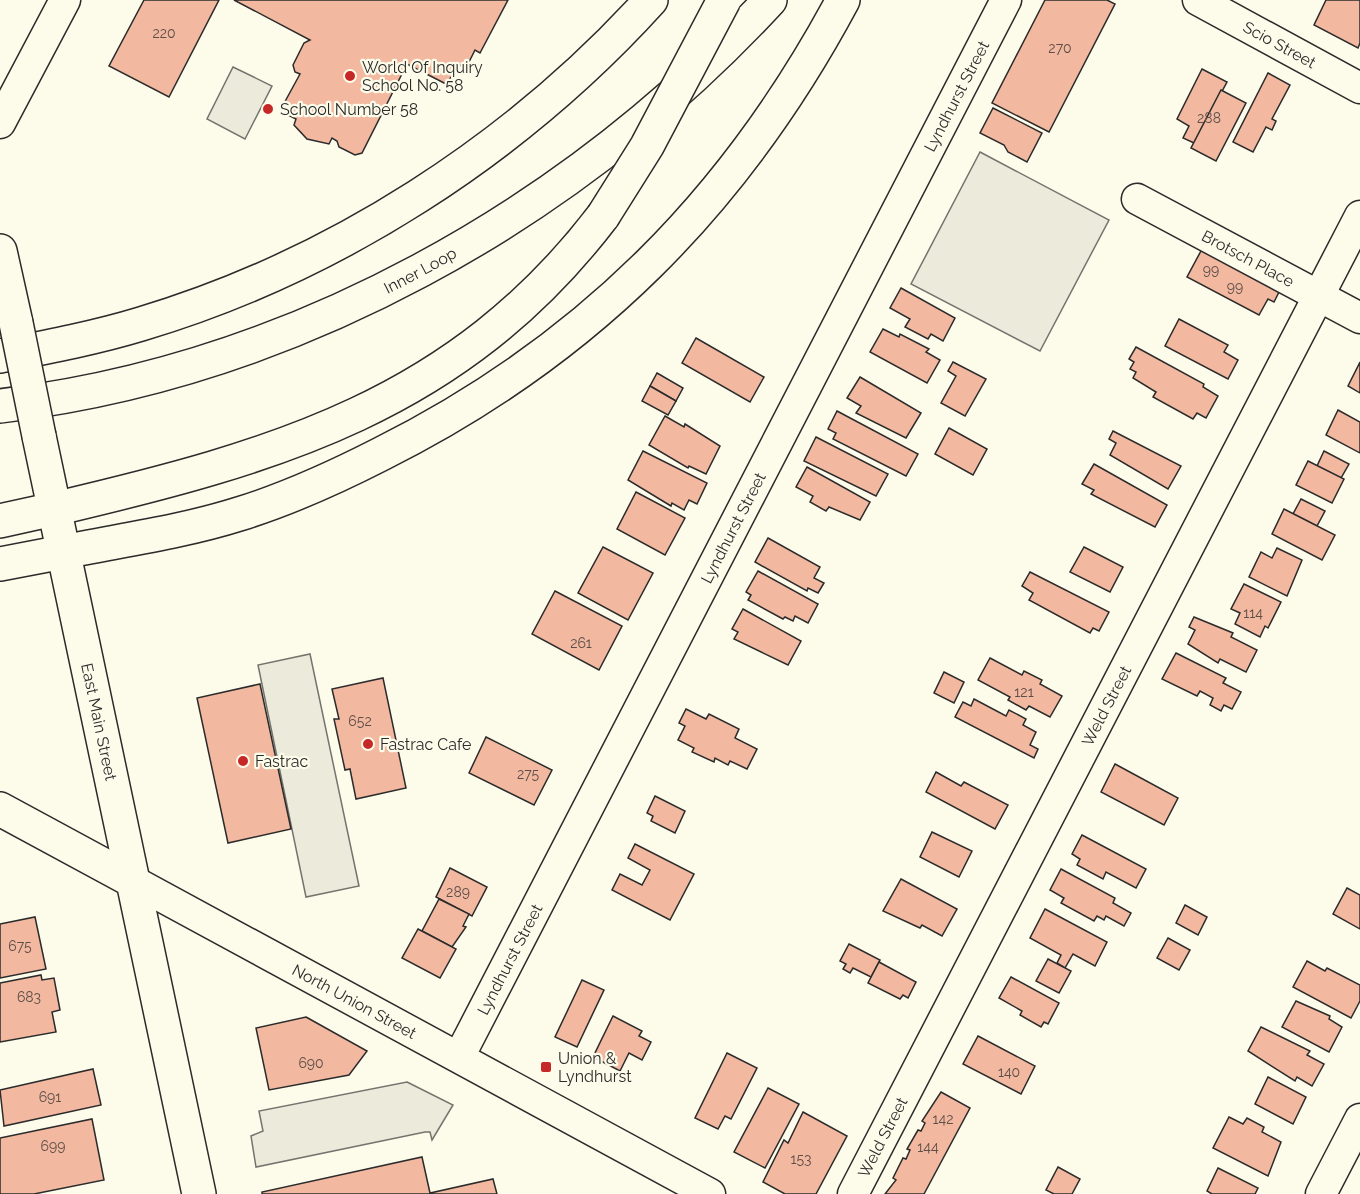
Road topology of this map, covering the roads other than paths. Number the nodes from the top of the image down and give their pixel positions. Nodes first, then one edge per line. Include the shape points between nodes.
1 (65, 0) edge
2 (651, 0) edge
3 (724, 0) edge
4 (770, 0) edge
5 (843, 0) edge
6 (1006, 0) edge
7 (1198, 0) edge
8 (1360, 88) edge
9 (0, 123) edge
10 (1137, 199) dead end
11 (1360, 216) edge
12 (0, 251) edge
13 (1319, 296) junction
14 (1360, 318) edge
15 (0, 356) edge
16 (0, 406) edge
17 (54, 509) junction
18 (0, 521) edge
19 (63, 552) junction
20 (0, 564) edge
21 (0, 809) edge
22 (133, 881) junction
23 (459, 1057) junction
24 (1360, 1119) edge
25 (199, 1194) edge
26 (710, 1194) edge
27 (853, 1194) edge
28 (1321, 1194) edge

1 - 9 street
2 - 15 main road via 603,51 526,118 447,177 362,228 274,273 183,310 98,335
3 - 17 main road, bridge via 647,146 603,216 523,306 457,357 379,405 269,452
4 - 16 main road, Inner Loop via 704,68 629,133 506,220 417,271 281,334 183,369 82,394
5 - 19 main road via 770,119 699,212 606,307 539,359 412,439 278,501 219,520
6 - 23 street, Lyndhurst Street
7 - 8 street, Scio Street
10 - 13 street, Brotsch Place
11 - 13 street, Weld Street
12 - 17 main road, East Main Street, bridge
13 - 14 street, Brotsch Place
13 - 27 street, Weld Street
17 - 18 main road
17 - 19 main road, East Main Street
19 - 20 main road
19 - 22 main road, East Main Street
21 - 22 main road, North Union Street
22 - 23 street, North Union Street
22 - 25 main road, East Main Street
23 - 26 street, North Union Street
24 - 28 street

